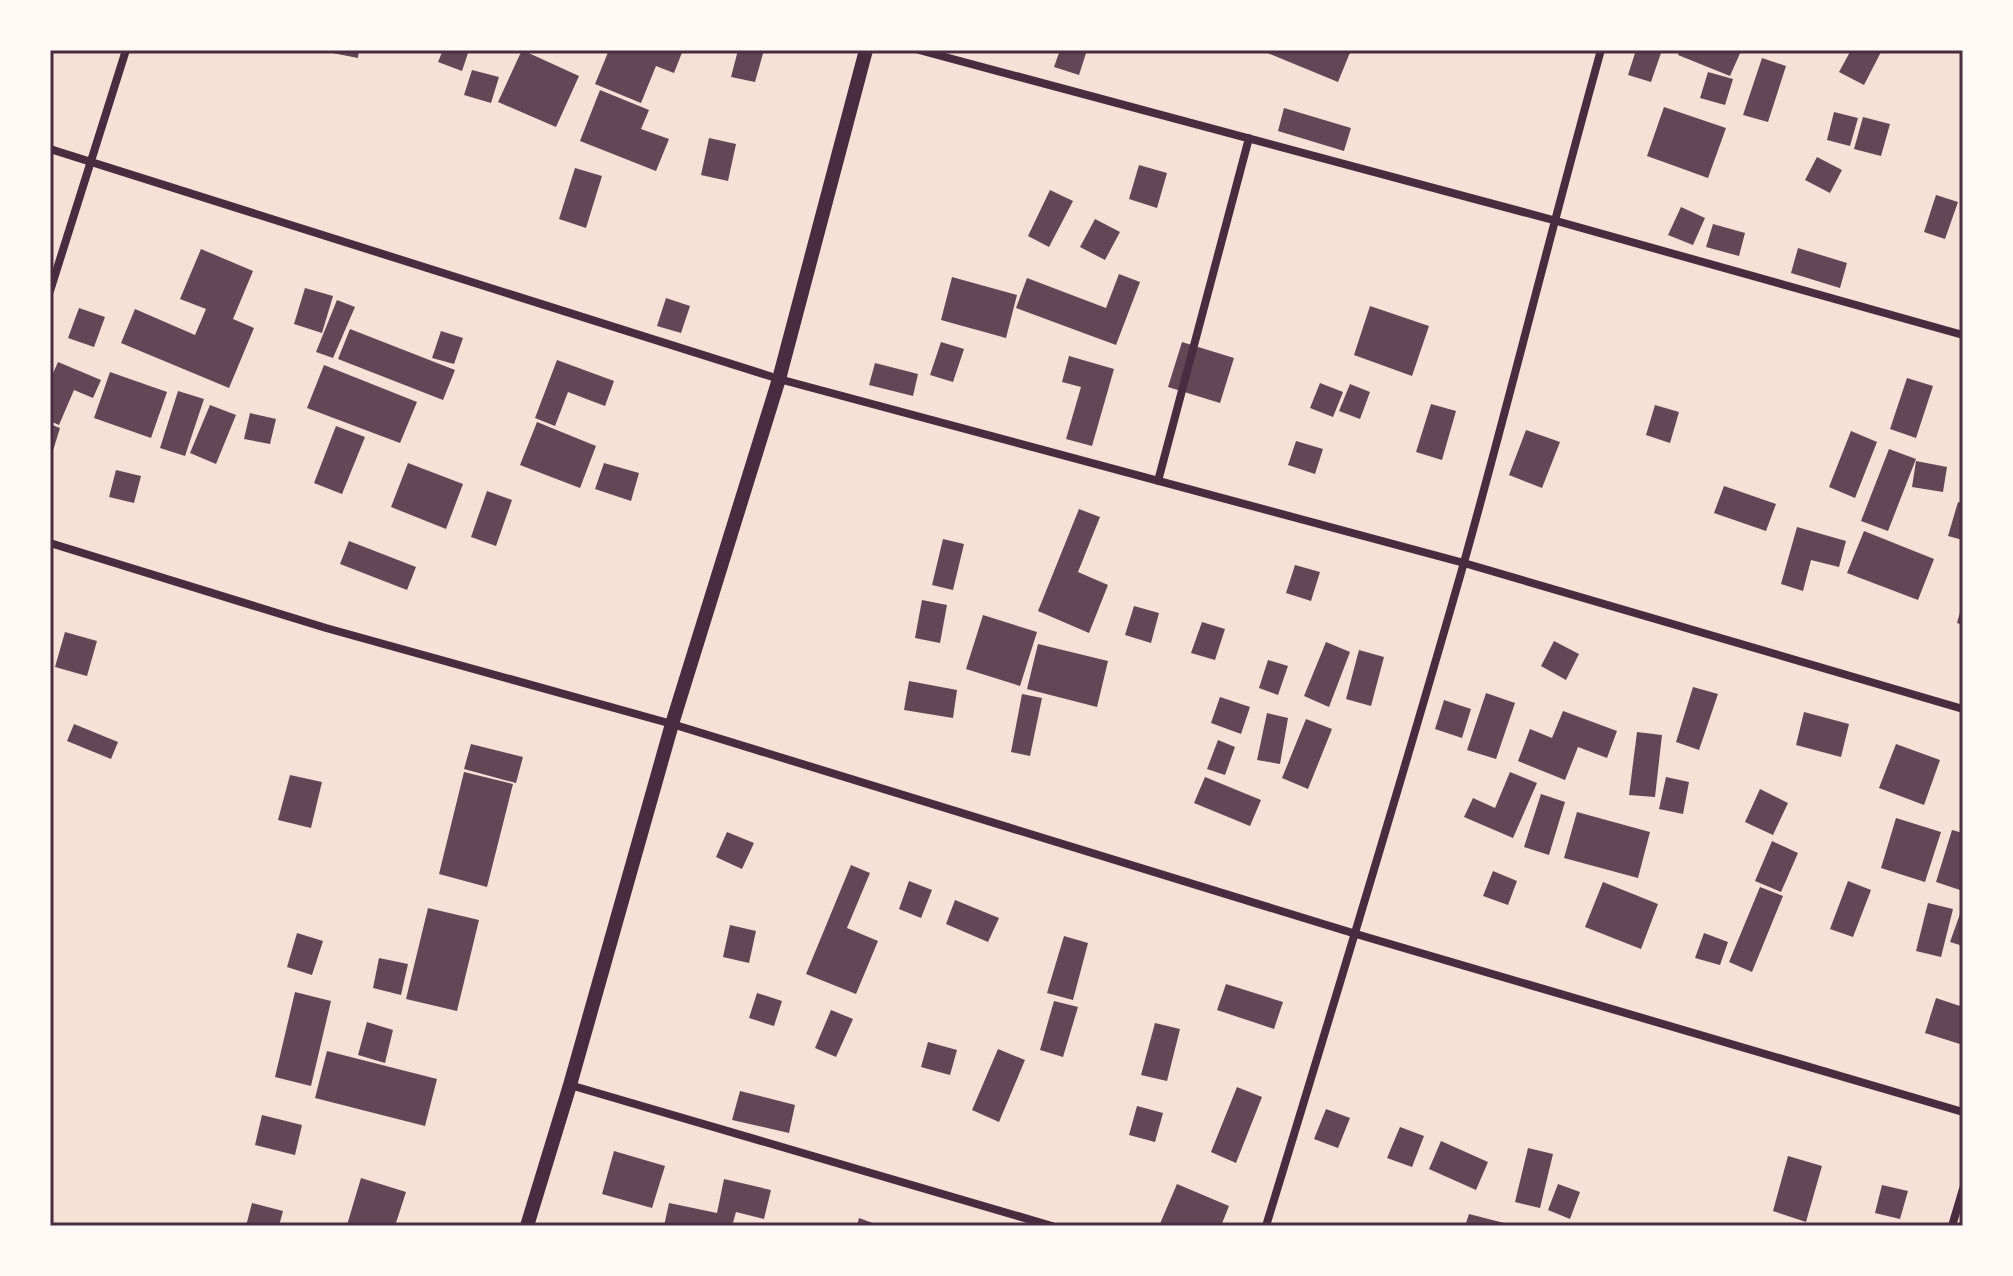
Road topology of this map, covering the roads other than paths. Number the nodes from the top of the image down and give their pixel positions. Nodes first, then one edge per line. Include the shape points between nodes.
1 (126, 50) edge
2 (866, 50) edge
3 (919, 50) edge
4 (1601, 50) edge
5 (1249, 138) junction
6 (50, 149) edge
7 (92, 161) junction
8 (1553, 220) junction
9 (50, 291) edge
10 (1963, 335) edge
11 (779, 379) junction
12 (1158, 481) junction
13 (50, 543) edge
14 (1464, 563) junction
15 (1963, 709) edge
16 (672, 724) junction
17 (1356, 934) junction
18 (570, 1085) junction
19 (1963, 1112) edge
20 (1963, 1189) edge
21 (527, 1226) edge
22 (1052, 1226) edge
23 (1266, 1226) edge
24 (1952, 1226) edge

1 - 7 street
2 - 11 street
3 - 5 street
4 - 8 street
5 - 8 street
5 - 12 street
6 - 7 street
7 - 9 street
7 - 11 street
8 - 10 street
8 - 14 street
11 - 12 street
11 - 16 street
12 - 14 street
13 - 16 street via 326,628
14 - 15 street
14 - 17 street
16 - 17 street
16 - 18 street
17 - 19 street
17 - 23 street
18 - 21 street
18 - 22 street
20 - 24 street

